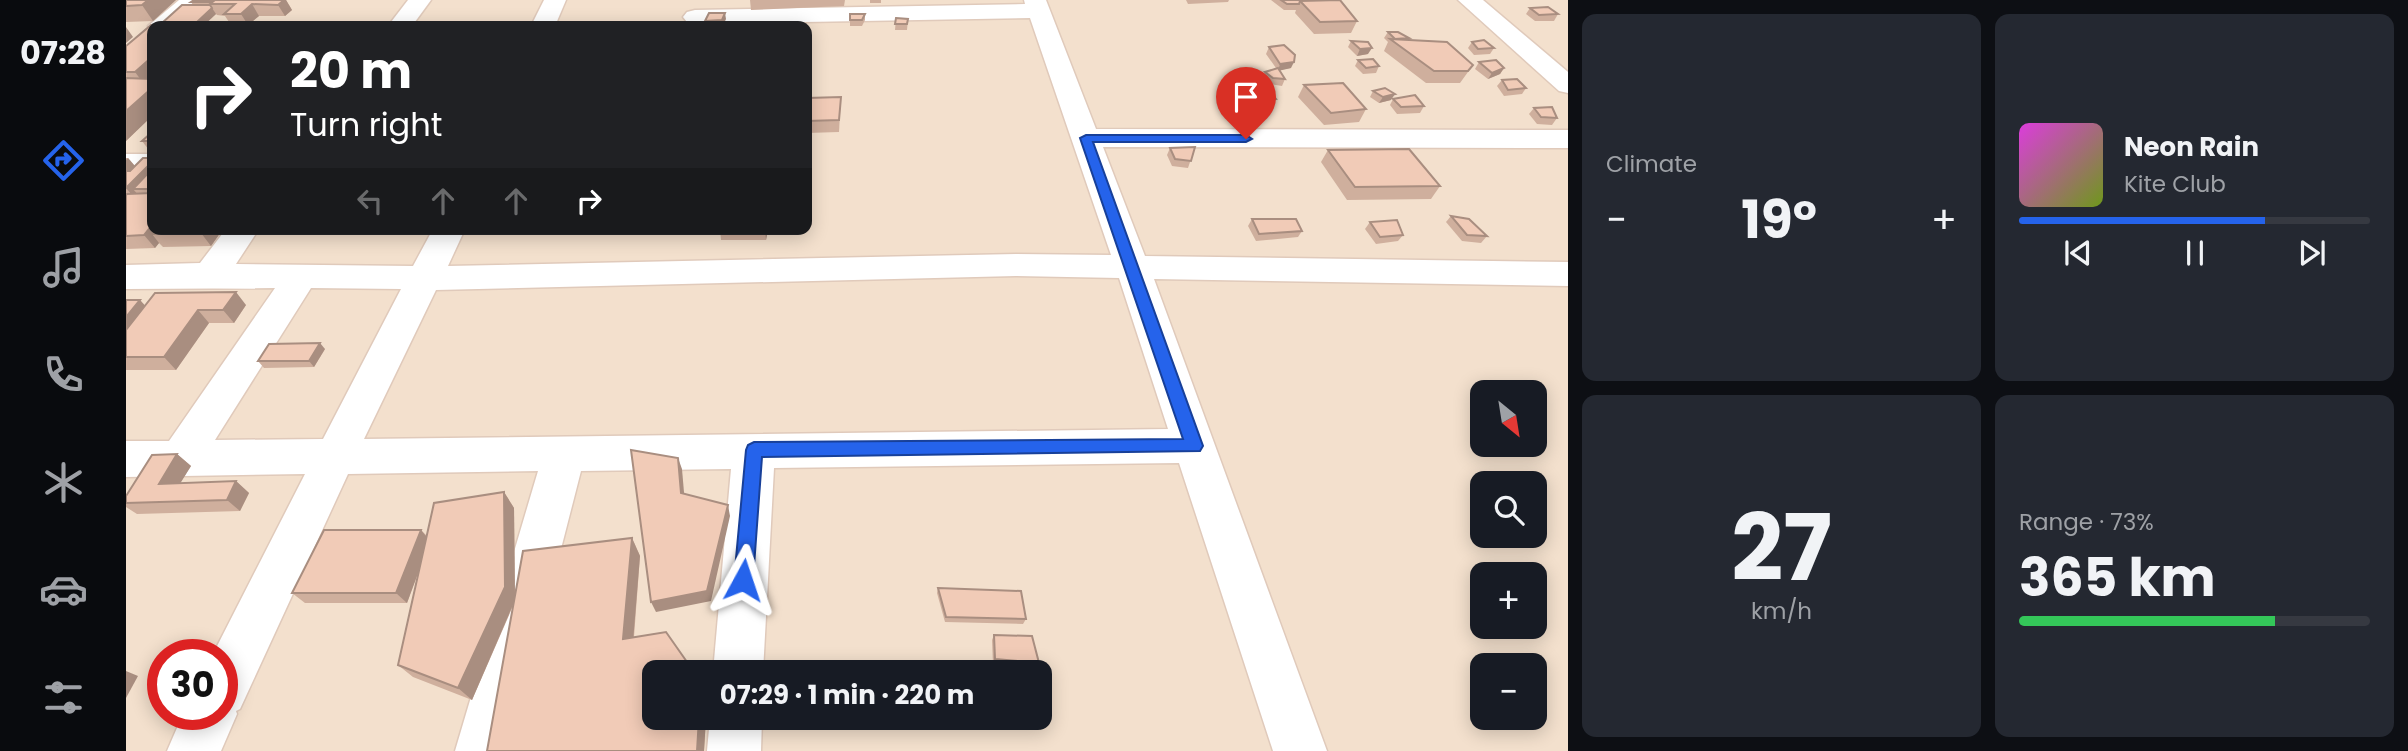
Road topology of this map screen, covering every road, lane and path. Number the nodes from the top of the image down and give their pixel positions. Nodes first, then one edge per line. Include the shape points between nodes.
1 (192, 0) edge
2 (420, 0) edge
3 (555, 0) edge
4 (1469, 0) edge
5 (1037, 5) edge
6 (696, 14) edge
7 (167, 21) edge
8 (404, 21) edge
9 (545, 21) edge
10 (1568, 85) edge
11 (1086, 138) junction
12 (1568, 139) edge
13 (126, 163) edge
14 (147, 163) edge
15 (239, 235) edge
16 (446, 235) edge
17 (1132, 266) junction
18 (1568, 274) edge
19 (210, 275) junction
20 (301, 276) junction
21 (126, 277) edge
22 (427, 278) junction
23 (1194, 446) junction
24 (754, 450) junction
25 (565, 452) junction
26 (335, 456) junction
27 (181, 458) junction
28 (126, 459) edge
29 (238, 658) edge
30 (739, 660) edge
31 (204, 730) edge
32 (735, 730) edge
33 (194, 751) edge
34 (482, 751) edge
35 (734, 751) edge
36 (1300, 751) edge

1 - 7 street
2 - 8 street
3 - 9 street
4 - 10 street
5 - 6 street
5 - 11 street
11 - 12 street
11 - 17 street
13 - 14 street
15 - 19 street
16 - 22 street
17 - 18 street
17 - 22 street
17 - 23 street
19 - 20 street
19 - 21 street
20 - 22 street
20 - 27 street
22 - 26 street
23 - 24 street
23 - 36 street
24 - 25 street
24 - 30 street
25 - 26 street
25 - 34 street
26 - 27 street
26 - 29 street
27 - 28 street
31 - 33 street
32 - 35 street

